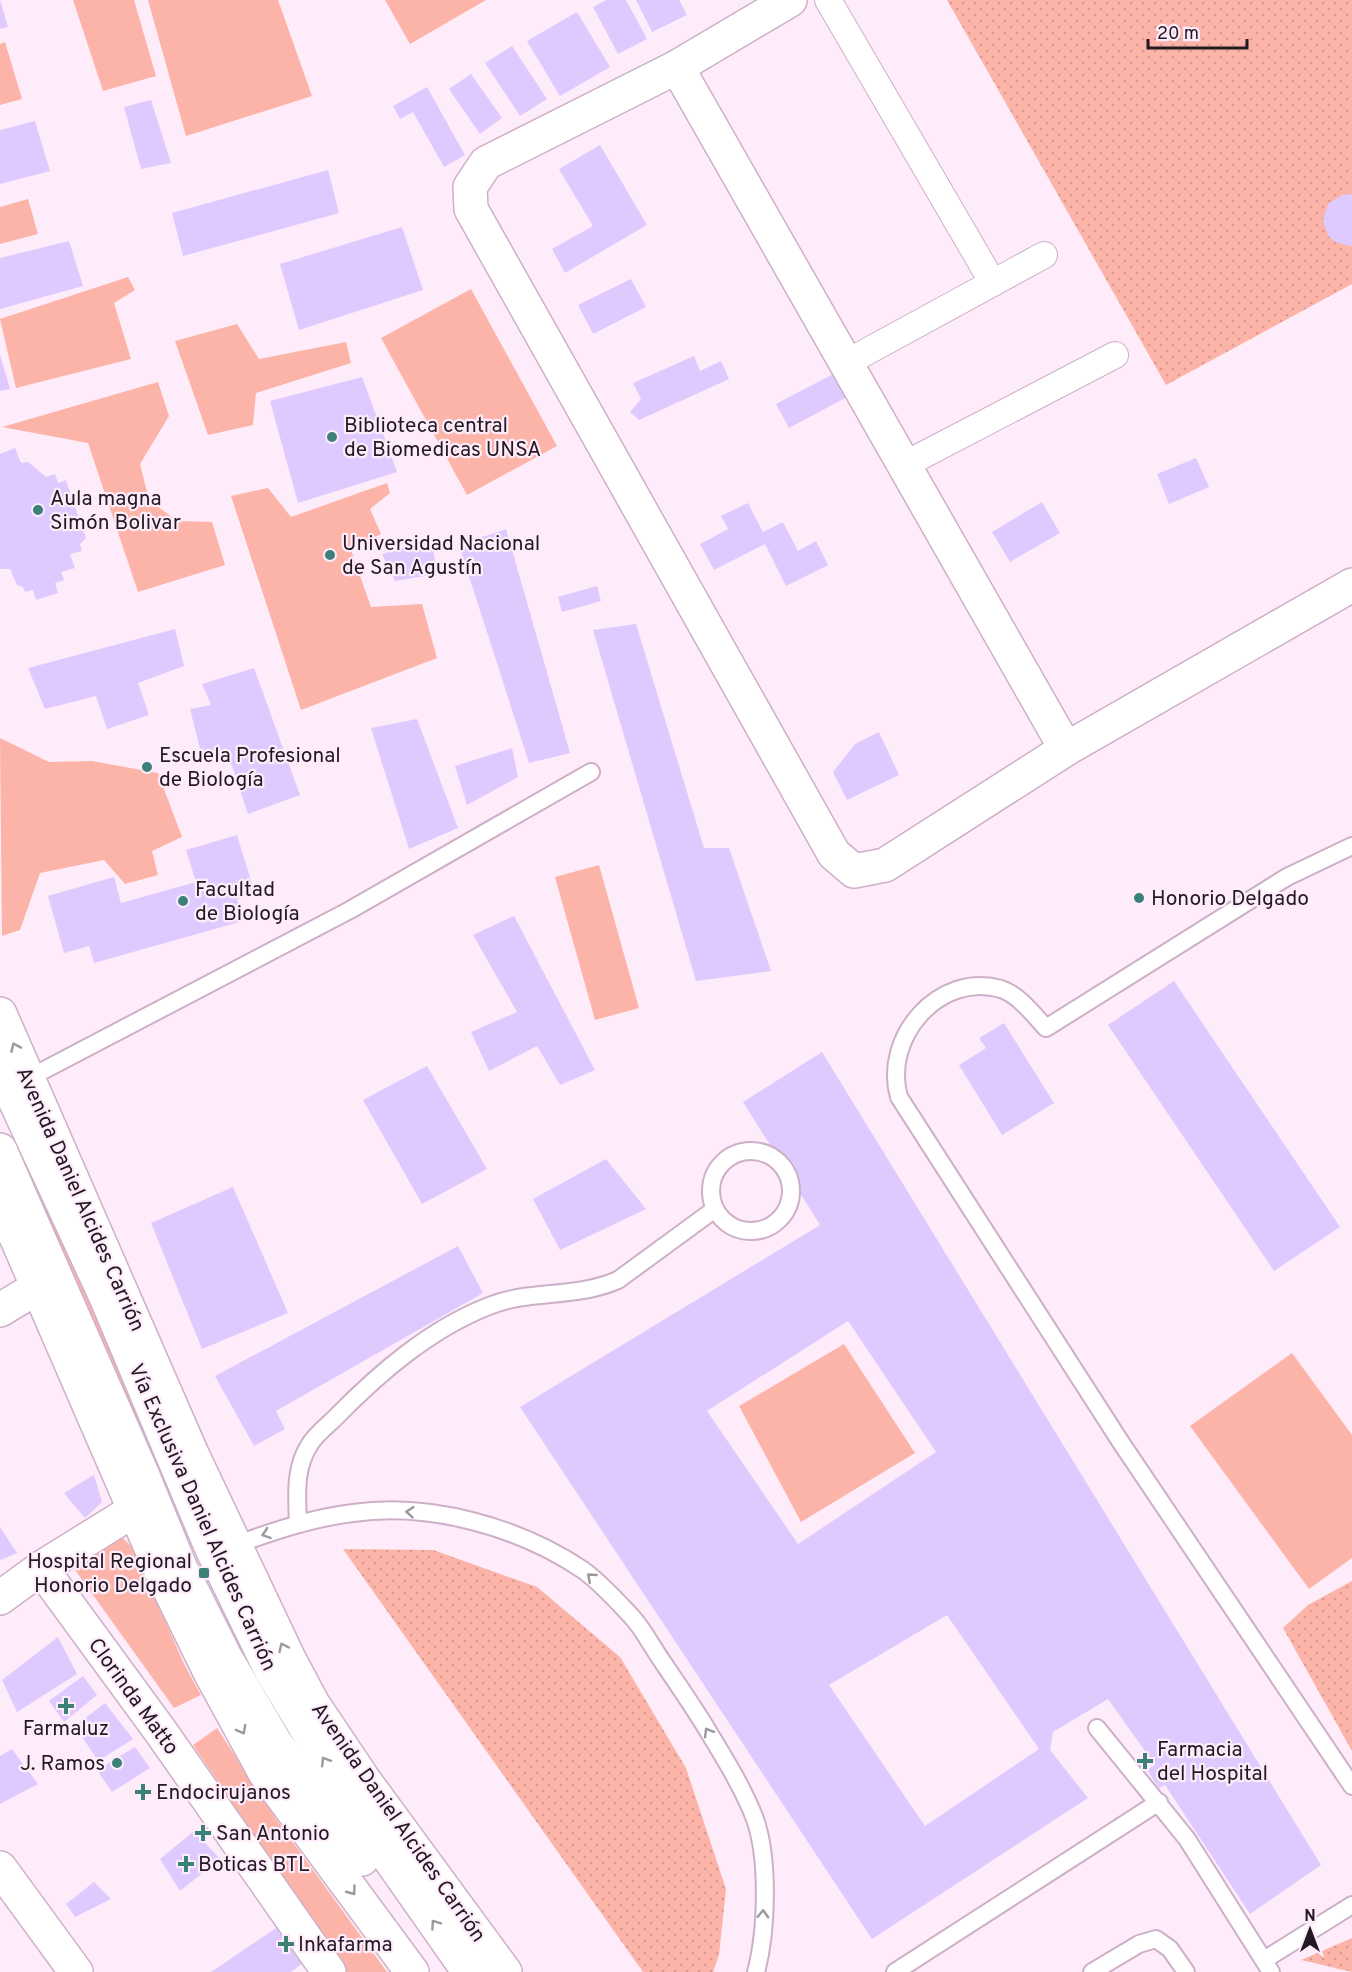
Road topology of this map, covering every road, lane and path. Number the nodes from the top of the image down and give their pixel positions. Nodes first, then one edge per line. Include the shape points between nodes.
1 (790, 0) edge
2 (828, 0) edge
3 (677, 67) junction
4 (1044, 255) dead end
5 (993, 283) junction
6 (1115, 355) dead end
7 (846, 363) junction
8 (904, 465) junction
9 (1352, 585) edge
10 (1066, 749) junction
11 (591, 772) dead end
12 (1352, 846) edge
13 (0, 1014) edge
14 (14, 1073) edge
15 (0, 1150) edge
16 (0, 1200) edge
17 (715, 1209) junction
18 (38, 1287) junction
19 (0, 1310) edge
20 (136, 1509) junction
21 (298, 1524) junction
22 (235, 1545) junction
23 (41, 1568) junction
24 (0, 1598) edge
25 (1097, 1728) dead end
26 (1352, 1786) edge
27 (1159, 1802) junction
28 (0, 1868) edge
29 (1352, 1905) edge
30 (1267, 1966) edge
31 (76, 1972) edge
32 (329, 1972) edge
33 (412, 1972) edge
34 (443, 1972) edge
35 (469, 1972) edge
36 (505, 1972) edge
37 (756, 1972) edge
38 (895, 1972) edge
39 (1092, 1972) edge
40 (1186, 1972) edge

1 - 3 main road
2 - 5 street
3 - 7 main road
3 - 10 main road via 486,163 470,188 471,209 834,854 854,871 885,865
4 - 5 street
5 - 7 street
6 - 8 street
7 - 8 main road
8 - 10 main road
9 - 10 main road
11 - 14 lane via 350,910
12 - 26 lane via 1287,877 1046,1028 1016,997 1002,990 969,987 953,993 927,1008 907,1029 899,1046 894,1081 899,1097 1120,1441
14 -> 13 main road, Avenida Daniel Alcides Carrión
14 - 22 main road, Avenida Daniel Alcides Carrión
35 -> 14 main road, Vía Exclusiva Daniel Alcides Carrión via 356,1810 271,1670 208,1538
15 - 34 main road, Vía Exclusiva Daniel Alcides Carrión via 181,1569 240,1686 276,1744
16 - 18 main road
17 - 17 lane via 723,1221 749,1232 775,1223 789,1206 792,1189 783,1165 764,1154 743,1152 729,1158 718,1168 712,1182
17 - 21 lane via 618,1281 574,1294 522,1298 489,1306 423,1342 366,1386 310,1444 297,1479
18 - 19 main road
18 - 20 main road
20 - 23 main road
20 -> 33 main road via 165,1580 265,1773
21 -> 22 lane
37 -> 21 lane via 764,1916 763,1864 755,1820 703,1722 634,1620 610,1594 583,1571 538,1545 448,1516 355,1513
36 -> 22 main road, Avenida Daniel Alcides Carrión via 364,1780 314,1704
23 - 24 main road
23 - 32 main road, Clorinda Matto via 162,1732
25 - 27 lane
27 - 30 lane via 1187,1839
27 - 38 lane
28 - 31 main road
29 - 30 lane
39 - 40 lane via 1139,1944 1156,1939 1170,1949

